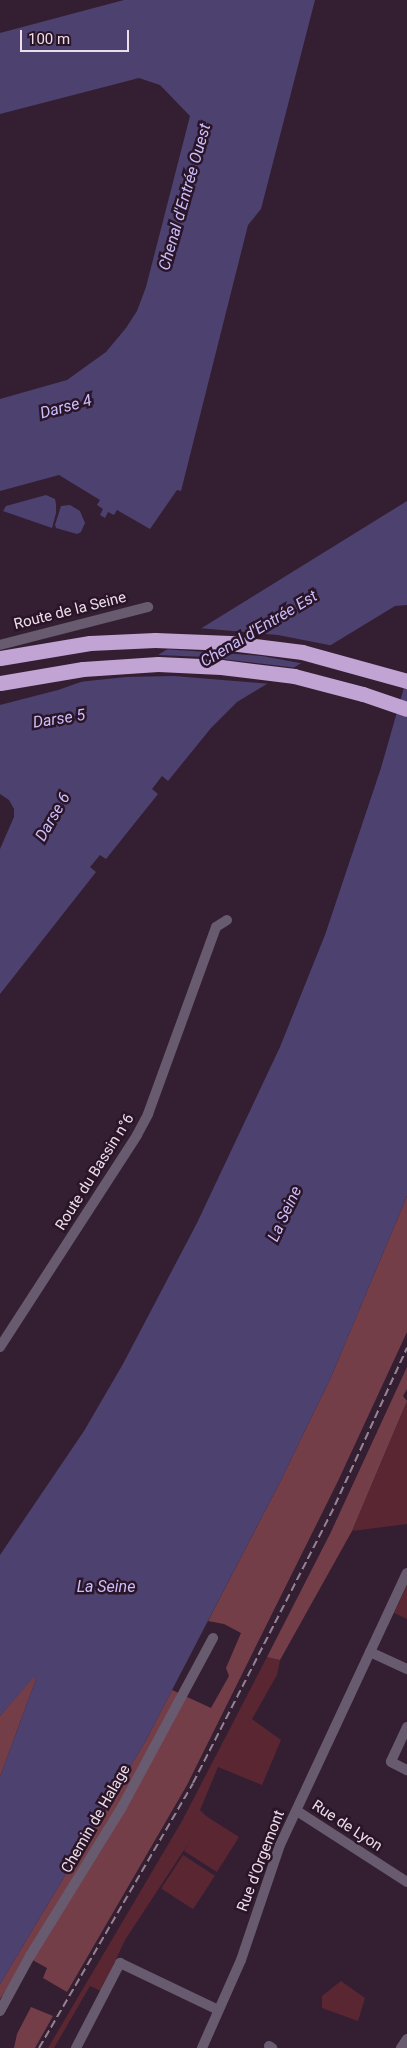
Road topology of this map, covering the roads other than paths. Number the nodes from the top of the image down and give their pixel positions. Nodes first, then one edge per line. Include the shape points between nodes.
1 (148, 607) dead end
2 (0, 645) edge
3 (0, 658) edge
4 (407, 681) edge
5 (0, 683) edge
6 (407, 709) edge
7 (227, 920) dead end
8 (0, 1347) edge
9 (407, 1573) edge
10 (213, 1638) dead end
11 (370, 1652) junction
12 (407, 1669) edge
13 (407, 1727) edge
14 (407, 1770) edge
15 (297, 1811) junction
16 (407, 1882) edge
17 (218, 2010) junction
18 (0, 2011) edge
19 (407, 2038) edge
20 (76, 2048) edge
21 (202, 2048) edge
22 (400, 2048) edge

1 - 2 street, Route de la Seine
3 - 4 highway via 100,643 155,640 230,643 302,652
5 - 6 highway via 83,669 158,664 221,667 294,676
7 - 8 street, Route du Bassin n°6 via 216,927 138,1135
9 - 11 street, Rue d'Orgemont
10 - 18 street, Chemin de Halage via 122,1807
11 - 12 street
11 - 15 street, Rue d'Orgemont
13 - 14 street via 391,1762
15 - 16 street, Rue de Lyon
15 - 17 street, Rue d'Orgemont via 280,1845 241,1960
17 - 20 street via 120,1963
17 - 21 street, Rue d'Orgemont
19 - 22 street

